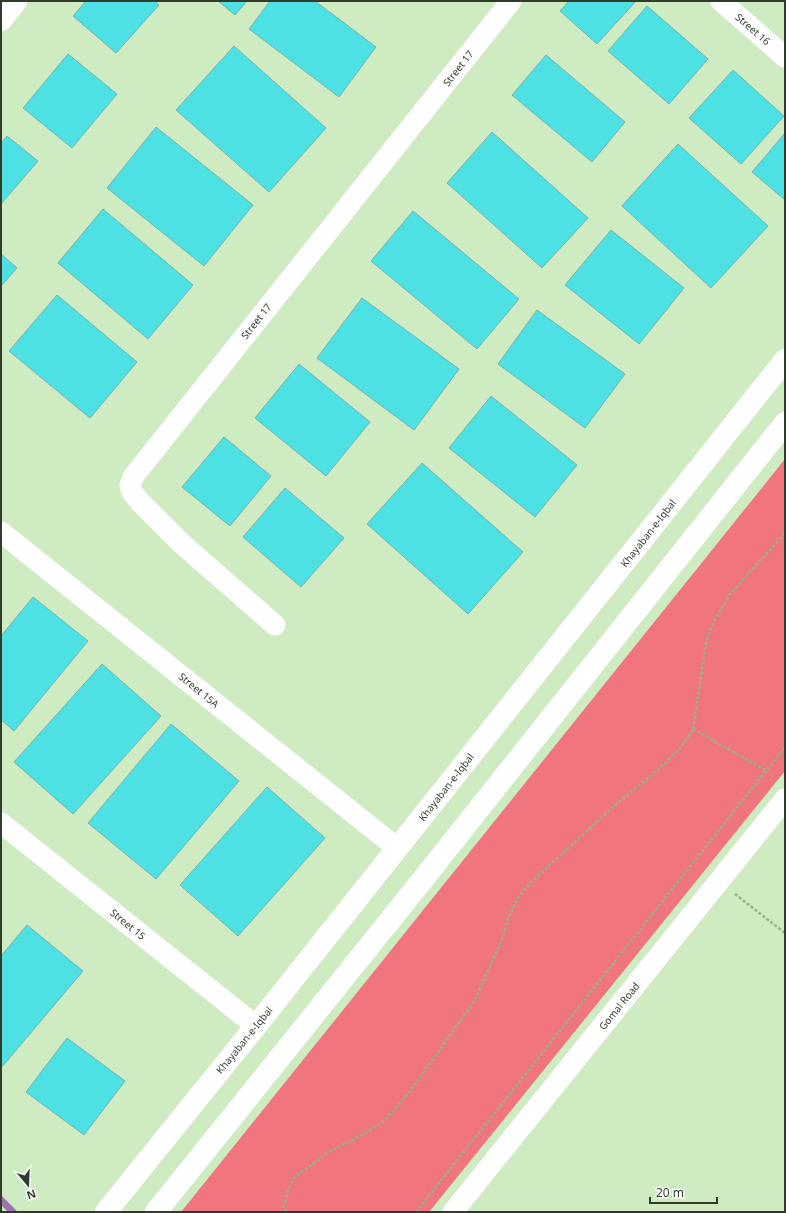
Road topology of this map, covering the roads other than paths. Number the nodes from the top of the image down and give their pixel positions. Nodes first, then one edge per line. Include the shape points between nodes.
1 (17, 1) edge
2 (511, 1) edge
3 (721, 1) edge
4 (1, 21) edge
5 (785, 57) edge
6 (785, 360) edge
7 (785, 423) edge
8 (1, 532) edge
9 (275, 624) dead end
10 (785, 799) edge
11 (1, 822) edge
12 (397, 848) junction
13 (256, 1026) junction
14 (106, 1212) edge
15 (156, 1212) edge
16 (453, 1212) edge

1 - 4 street
2 - 9 street, Street 17 via 133,477 130,485 132,492 141,503 182,544
3 - 5 street, Street 16
6 - 12 main road, Khayaban-e-Iqbal
7 - 15 main road
8 - 12 street, Street 15A
10 - 16 street, Gomal Road
11 - 13 street, Street 15
12 - 13 main road, Khayaban-e-Iqbal
13 - 14 main road, Khayaban-e-Iqbal

